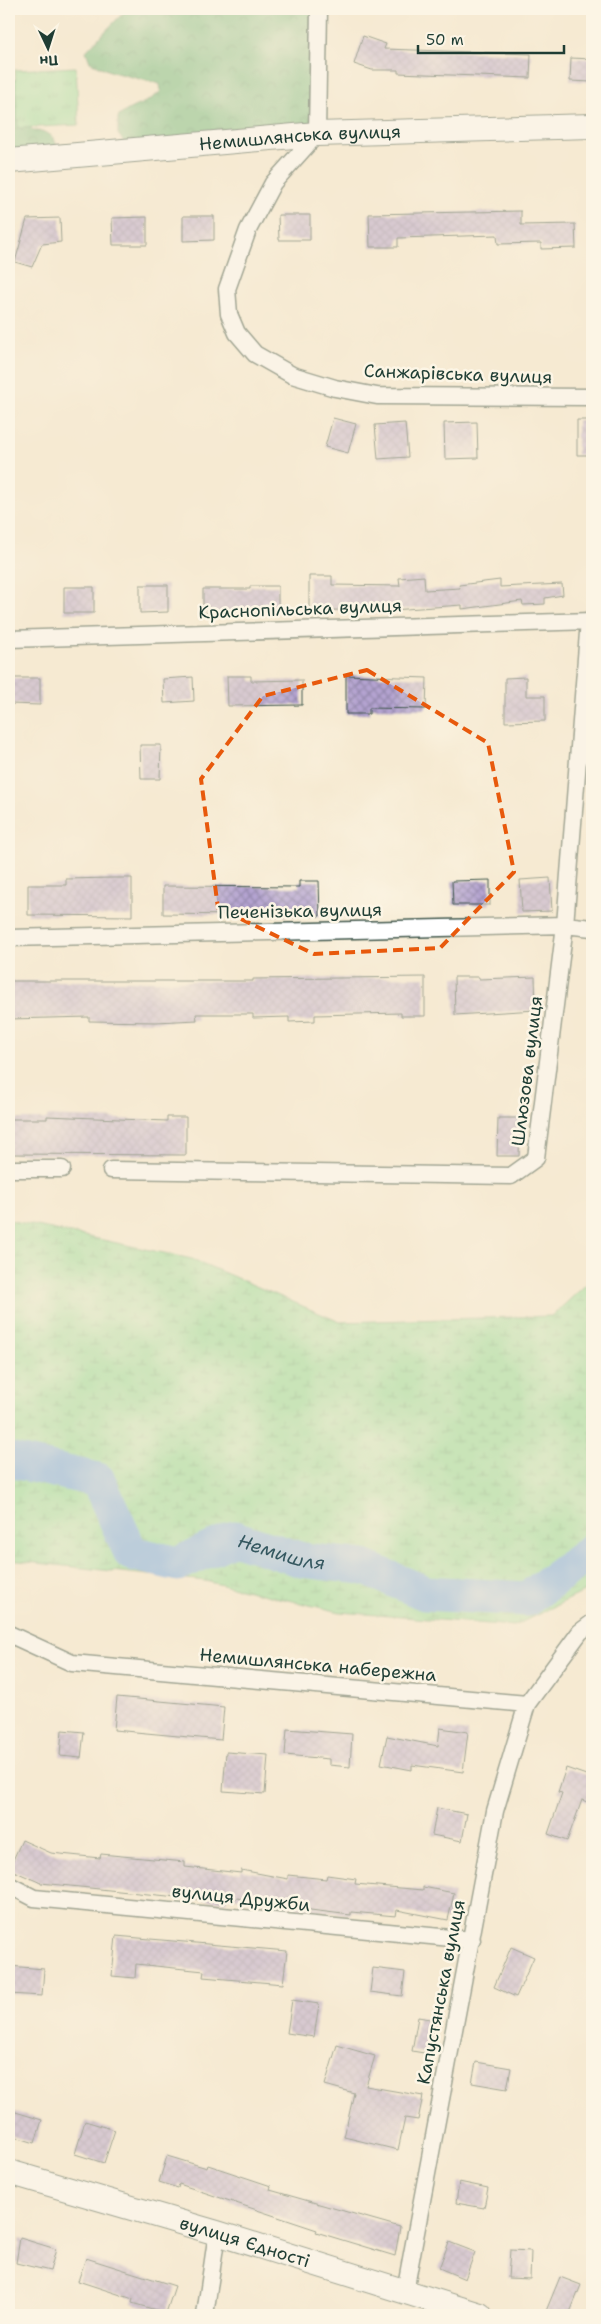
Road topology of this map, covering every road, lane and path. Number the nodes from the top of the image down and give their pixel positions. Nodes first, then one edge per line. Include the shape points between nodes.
1 (319, 9) edge
2 (592, 126) edge
3 (317, 134) junction
4 (9, 161) edge
5 (592, 397) edge
6 (590, 620) edge
7 (9, 638) edge
8 (565, 925) junction
9 (592, 928) edge
10 (9, 938) edge
11 (9, 1168) edge
12 (62, 1169) dead end
13 (111, 1170) dead end
14 (592, 1623) edge
15 (9, 1634) edge
16 (526, 1704) junction
17 (9, 1884) edge
18 (472, 1940) junction
19 (9, 2172) edge
20 (217, 2233) junction
21 (405, 2290) junction
22 (443, 2309) edge
23 (206, 2315) edge
24 (480, 2315) edge

1 - 3 street
2 - 3 street, Немишлянська вулиця
3 - 4 street, Немишлянська вулиця
3 - 5 street, Санжарівська вулиця via 273,183 248,230 227,289 229,314 237,333 255,354 292,375 377,396
6 - 7 street, Краснопільська вулиця
6 - 8 street, Шлюзова вулиця
8 - 9 street, Печенізька вулиця
8 - 10 street, Печенізька вулиця
8 - 13 street, Шлюзова вулиця via 536,1158 511,1176
11 - 12 street
14 - 16 street via 575,1638
15 - 16 street, Немишлянська набережна via 72,1663
16 - 18 street, Капустянська вулиця via 495,1811
17 - 18 street, вулиця Дружби via 34,1898
18 - 21 street, Капустянська вулиця
19 - 20 street, вулиця Єдності
20 - 21 street, вулиця Єдності
20 - 23 street
21 - 22 street, вулиця Єдності
22 - 24 street, вулиця Єдності

